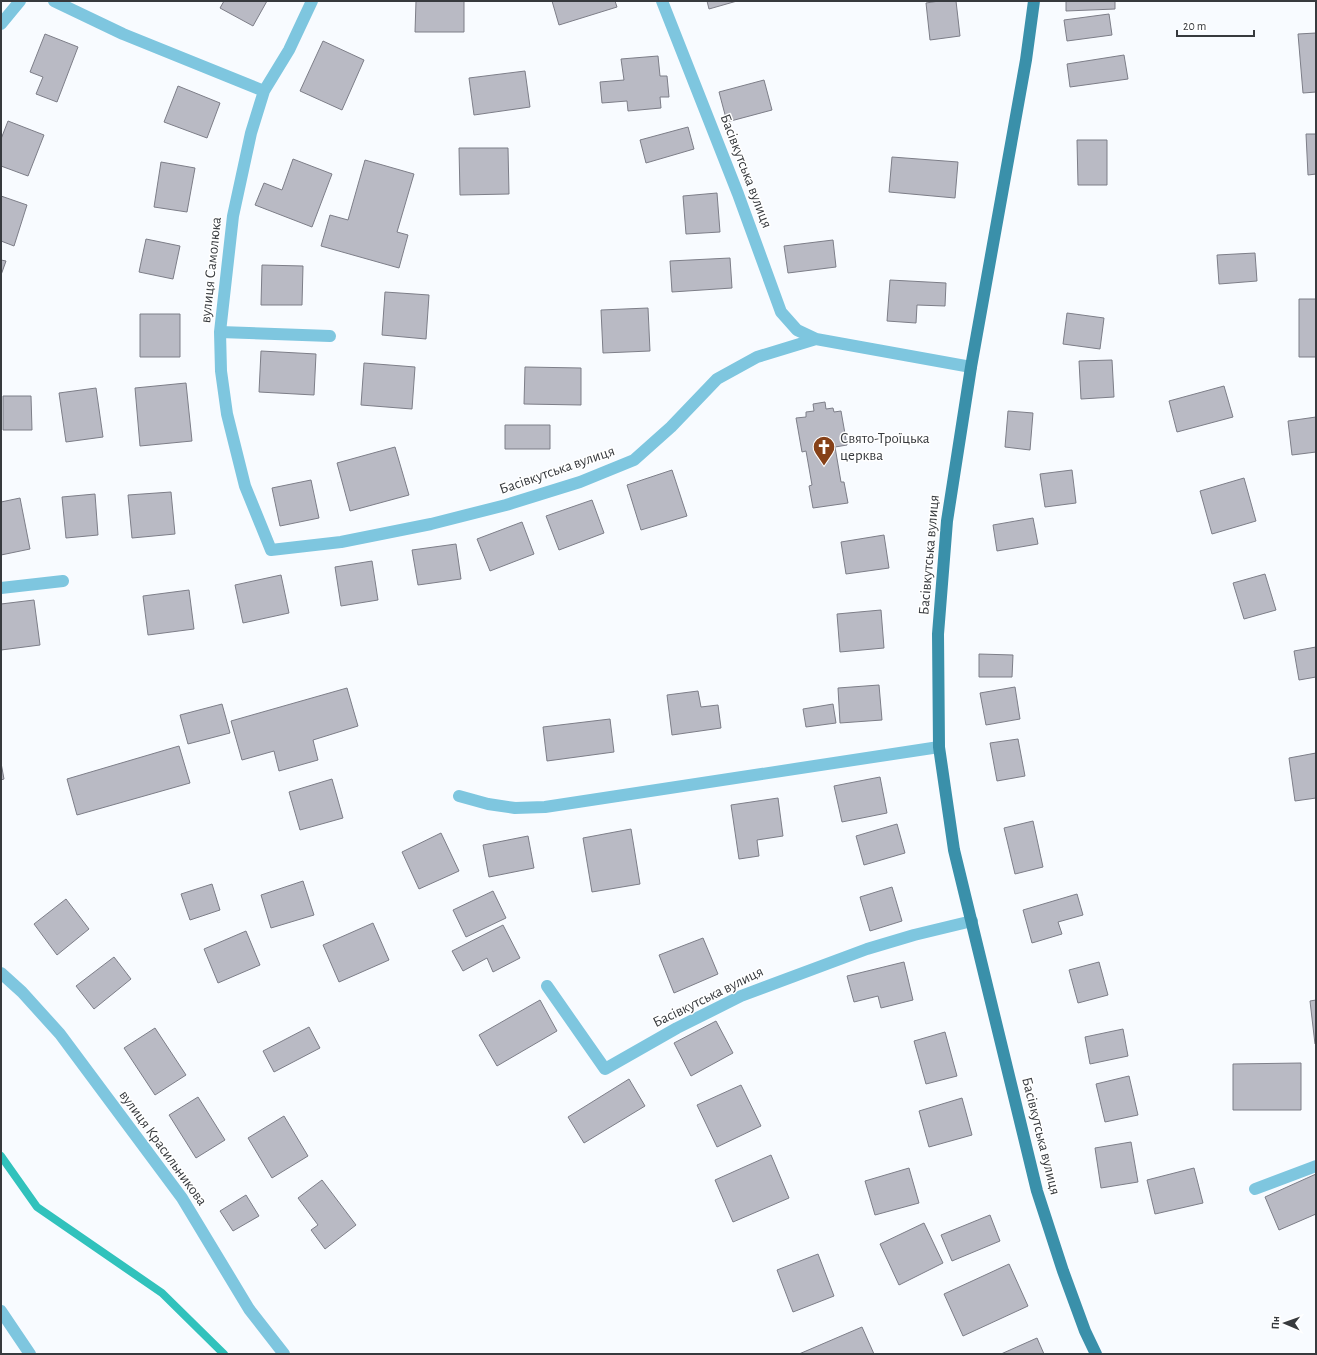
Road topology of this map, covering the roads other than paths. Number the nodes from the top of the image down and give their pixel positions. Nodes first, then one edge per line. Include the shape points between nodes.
1 (20, 1) edge
2 (54, 1) edge
3 (312, 1) edge
4 (662, 1) edge
5 (1034, 1) edge
6 (1, 24) edge
7 (264, 91) junction
8 (220, 332) junction
9 (330, 336) dead end
10 (816, 339) junction
11 (971, 367) junction
12 (271, 550) joint
13 (63, 581) dead end
14 (1, 588) edge
15 (939, 747) junction
16 (459, 796) dead end
17 (972, 921) junction
18 (1, 974) edge
19 (547, 986) dead end
20 (1316, 1166) edge
21 (1255, 1189) dead end
22 (1, 1311) edge
23 (30, 1354) edge
24 (284, 1354) edge
25 (1096, 1354) edge

1 - 6 street
2 - 7 street via 123,34
3 - 7 street, вулиця Самолюка via 289,50
4 - 10 street, Басівкутська вулиця via 738,194 781,312 796,330
5 - 11 main road, Басівкутська вулиця via 1025,68
7 - 8 street, вулиця Самолюка via 251,133 233,216
8 - 9 street
8 - 12 street, вулиця Самолюка via 221,371 227,414 245,486
10 - 11 street, Басівкутська вулиця
10 - 12 street, Басівкутська вулиця via 756,357 717,379 671,427 634,460 580,482 506,505 431,524 341,542
11 - 15 main road, Басівкутська вулиця via 946,521 938,634
13 - 14 street
15 - 16 street via 545,807 515,808
15 - 17 main road, Басівкутська вулиця via 954,850
17 - 19 street, Басівкутська вулиця via 867,949 741,996 677,1028 606,1069
17 - 25 main road, Басівкутська вулиця via 1037,1191 1085,1331
18 - 24 street, вулиця Красильникова via 22,992 60,1034 182,1198 249,1309
20 - 21 street
22 - 23 street

